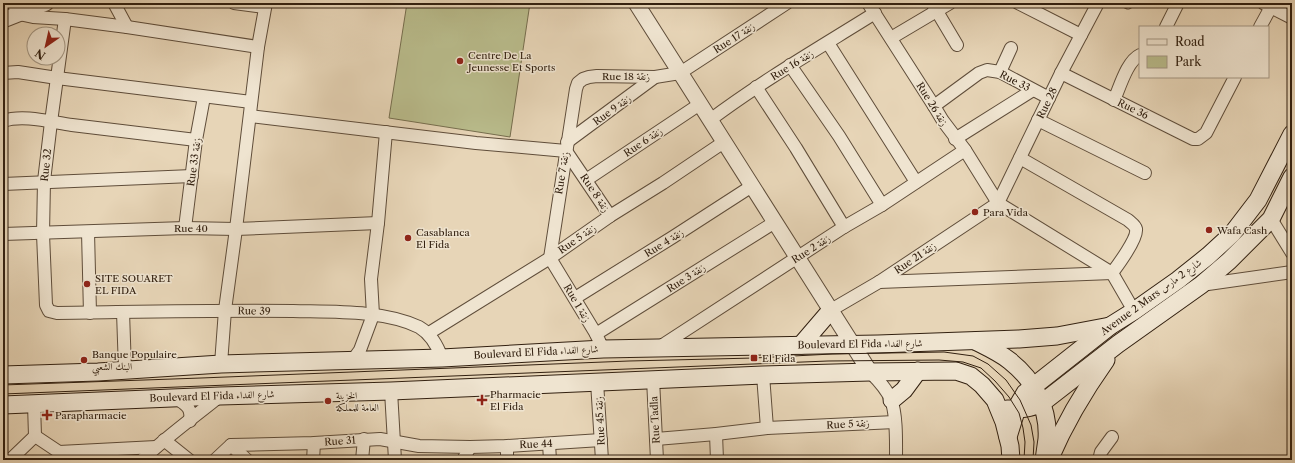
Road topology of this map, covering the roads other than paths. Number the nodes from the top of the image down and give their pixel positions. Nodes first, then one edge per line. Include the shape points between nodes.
1 (46, 3) edge
2 (114, 3) edge
3 (234, 3) edge
4 (636, 3) edge
5 (787, 3) edge
6 (868, 3) edge
7 (950, 3) edge
8 (1018, 3) edge
9 (1098, 3) edge
10 (1178, 3) edge
11 (265, 5) edge
12 (1267, 5) edge
13 (934, 7) edge
14 (16, 8) edge
15 (875, 13) junction
16 (1292, 18) edge
17 (65, 19) junction
18 (3, 20) edge
19 (1166, 26) edge
20 (1260, 26) edge
21 (128, 27) junction
22 (1081, 35) junction
23 (891, 38) junction
24 (828, 43) junction
25 (957, 45) dead end
26 (258, 46) junction
27 (1011, 48) dead end
28 (1139, 56) edge
29 (790, 65) junction
30 (1000, 72) junction
31 (3, 73) edge
32 (680, 73) junction
33 (1061, 73) junction
34 (655, 77) junction
35 (56, 78) junction
36 (1234, 78) edge
37 (756, 87) junction
38 (576, 89) joint
39 (1033, 90) junction
40 (204, 97) junction
41 (1049, 98) junction
42 (1114, 100) junction
43 (252, 102) junction
44 (700, 104) junction
45 (934, 106) junction
46 (250, 116) junction
47 (710, 120) junction
48 (1038, 120) junction
49 (3, 121) edge
50 (51, 122) junction
51 (386, 132) junction
52 (1292, 134) edge
53 (955, 139) junction
54 (196, 140) junction
55 (724, 142) junction
56 (567, 146) junction
57 (965, 150) junction
58 (1020, 158) junction
59 (1145, 173) dead end
60 (192, 176) junction
61 (1292, 177) edge
62 (586, 180) junction
63 (44, 181) junction
64 (916, 182) junction
65 (3, 184) edge
66 (752, 186) junction
67 (998, 204) junction
68 (882, 205) junction
69 (610, 216) junction
70 (1271, 219) junction
71 (775, 222) junction
72 (378, 223) junction
73 (844, 227) junction
74 (185, 228) junction
75 (236, 229) junction
76 (88, 232) junction
77 (3, 234) edge
78 (43, 234) junction
79 (1292, 253) edge
80 (798, 257) junction
81 (550, 258) junction
82 (1292, 272) edge
83 (1112, 273) junction
84 (879, 282) junction
85 (1201, 285) junction
86 (575, 298) junction
87 (225, 310) junction
88 (831, 310) junction
89 (1134, 310) junction
90 (49, 311) joint
91 (123, 312) junction
92 (90, 313) junction
93 (373, 315) junction
94 (1110, 326) junction
95 (429, 334) junction
96 (975, 341) junction
97 (600, 342) junction
98 (853, 344) junction
99 (1118, 344) junction
100 (801, 345) junction
101 (657, 348) junction
102 (442, 358) junction
103 (352, 361) junction
104 (221, 364) junction
105 (125, 370) junction
106 (918, 371) junction
107 (870, 372) junction
108 (3, 375) edge
109 (763, 375) junction
110 (653, 380) junction
111 (597, 382) junction
112 (1034, 386) junction
113 (391, 391) junction
114 (220, 396) junction
115 (176, 398) junction
116 (892, 400) junction
117 (1042, 403) junction
118 (34, 404) junction
119 (3, 405) edge
120 (998, 407) junction
121 (1016, 409) junction
122 (190, 421) junction
123 (895, 422) junction
124 (767, 428) junction
125 (716, 434) junction
126 (35, 436) junction
127 (1112, 437) dead end
128 (656, 438) junction
129 (1008, 438) junction
130 (364, 439) junction
131 (601, 440) junction
132 (394, 441) junction
133 (160, 443) junction
134 (314, 443) junction
135 (549, 444) junction
136 (231, 445) junction
137 (507, 446) junction
138 (470, 447) junction
139 (63, 456) edge
140 (10, 460) edge
141 (142, 460) edge
142 (188, 460) edge
143 (215, 460) edge
144 (247, 460) edge
145 (313, 460) edge
146 (362, 460) edge
147 (395, 460) edge
148 (463, 460) edge
149 (507, 460) edge
150 (550, 460) edge
151 (602, 460) edge
152 (657, 460) edge
153 (717, 460) edge
154 (896, 460) edge
155 (1011, 460) edge
156 (1044, 460) edge
157 (1049, 460) edge
158 (1099, 460) edge

1 - 14 street
2 - 21 street
3 - 11 street
4 - 32 street
5 - 32 street, Rue 17 زنقة
6 - 15 street, Rue 26 زنقة
7 - 13 street
8 - 22 street
9 - 22 street, Rue 28
10 - 19 street
11 - 26 street
12 - 16 street
12 - 20 street
13 - 23 street
13 - 25 street
14 - 17 street via 33,17
14 - 18 street
15 - 23 street, Rue 26 زنقة
15 - 24 street, Rue 16 زنقة
17 - 21 street
17 - 35 street, Rue 32
21 - 26 street
22 - 33 street, Rue 28
23 - 45 street, Rue 26 زنقة
24 - 29 street, Rue 16 زنقة
24 - 64 street
26 - 43 street
27 - 30 street
28 - 42 street via 1129,67
29 - 37 street, Rue 16 زنقة
29 - 68 street
30 - 39 street, Rue 33
30 - 45 street, Rue 33 via 987,70 979,73
31 - 35 street via 18,72
32 - 34 street, Rue 18 زنقة
32 - 44 street
33 - 41 street, Rue 28
33 - 42 street, Rue 36
34 - 38 street, Rue 18 زنقة via 589,77 578,83
34 - 56 street, Rue 9 زنقة
35 - 40 street
35 - 50 street, Rue 32
36 - 42 street, Rue 36 via 1206,134 1198,139
37 - 47 street, Rue 16 زنقة
37 - 73 street
38 - 56 street, Rue 7 زنقة
39 - 41 street, Rue 33
39 - 53 street
40 - 43 street
40 - 54 street, Rue 33 زنقة
41 - 48 street, Rue 28
43 - 46 street
44 - 47 street
44 - 62 street, Rue 6 زنقة
45 - 53 street, Rue 26 زنقة
46 - 51 street
46 - 75 street
47 - 55 street
48 - 58 street, Rue 28
48 - 59 street
49 - 50 street via 21,117
50 - 54 street
50 - 63 street, Rue 32
51 - 56 street via 476,143
51 - 72 street
52 - 89 main road, Avenue 2 Mars شارع 2 مارس via 1258,200 1232,234 1178,280
53 - 57 street, Rue 26 زنقة
54 - 60 street, Rue 33 زنقة
55 - 66 street
55 - 69 street, Rue 5 زنقة
56 - 62 street, Rue 8 زنقة
56 - 81 street, Rue 7 زنقة
57 - 64 street, Rue 2 زنقة
57 - 67 street, Rue 26 زنقة
58 - 67 street, Rue 28
58 - 83 street via 1135,226 1137,231 1134,239
60 - 63 street
60 - 74 street, Rue 33 زنقة
61 - 70 main road, Avenue 2 Mars شارع 2 مارس
62 - 69 street, Rue 8 زنقة
63 - 65 street
63 - 78 street, Rue 32
64 - 68 street, Rue 2 زنقة
66 - 71 street
66 - 86 street, Rue 4 زنقة
67 - 83 street
67 - 84 street, Rue 21 زنقة
68 - 73 street, Rue 2 زنقة
69 - 81 street, Rue 5 زنقة
70 - 79 street
70 - 85 main road, Avenue 2 Mars شارع 2 مارس
71 - 80 street
71 - 97 street, Rue 3 زنقة
72 - 75 street, Rue 40
72 - 93 street via 371,280
73 - 80 street, Rue 2 زنقة
74 - 75 street, Rue 40
74 - 76 street, Rue 40
75 - 87 street
76 - 78 street, Rue 40
76 - 92 street
77 - 78 street, Rue 40
78 - 90 street, Rue 32 via 46,305
80 - 88 street
80 - 101 street, Rue 2 زنقة
81 - 86 street, Rue 1 زنقة
81 - 95 street, Rue 5 زنقة
82 - 85 street
83 - 84 street
83 - 89 street
84 - 88 street, Rue 21 زنقة
85 - 99 main road, Avenue 2 Mars شارع 2 مارس
86 - 97 street, Rue 1 زنقة
87 - 91 street, Rue 39
87 - 93 street, Rue 39
87 - 104 street
88 - 98 street
88 - 100 main road
89 - 94 main road, Avenue 2 Mars شارع 2 مارس
90 - 92 street, Rue 39
91 - 92 street, Rue 39
91 - 105 street
93 - 95 street, Rue 39 via 392,317
93 - 103 street via 360,350
94 - 96 main road, Boulevard El Fida شارع الفداء via 1057,336
94 - 112 main road, Avenue 2 Mars شارع 2 مارس
95 - 102 street
96 - 98 main road, Boulevard El Fida شارع الفداء
96 - 112 main road via 1011,362
97 - 101 main road, Boulevard El Fida شارع الفداء
97 - 102 main road, Boulevard El Fida شارع الفداء
98 - 100 main road, Boulevard El Fida شارع الفداء
98 - 107 street
99 - 117 main road, Avenue 2 Mars شارع 2 مارس
99 - 157 main road via 1089,384 1058,438
100 - 101 main road, Boulevard El Fida شارع الفداء
102 - 103 main road, Boulevard El Fida شارع الفداء
103 - 104 main road, Boulevard El Fida شارع الفداء
104 - 105 main road, Boulevard El Fida شارع الفداء
105 - 108 main road, Boulevard El Fida شارع الفداء
106 - 107 main road, Boulevard El Fida شارع الفداء
106 - 116 main road via 904,390
106 - 120 main road, Boulevard El Fida شارع الفداء via 956,371 971,376 982,385
107 - 109 main road, Boulevard El Fida شارع الفداء
107 - 116 street
109 - 110 main road, Boulevard El Fida شارع الفداء
109 - 124 street
110 - 111 main road, Boulevard El Fida شارع الفداء
110 - 128 street, Rue Tadla
111 - 113 main road, Boulevard El Fida شارع الفداء
111 - 131 street, Rue 45 زنقة
112 - 117 main road
112 - 121 main road, Avenue 2 Mars شارع 2 مارس via 1025,393
113 - 114 main road, Boulevard El Fida شارع الفداء
113 - 132 street
114 - 115 main road, Boulevard El Fida شارع الفداء
114 - 122 street
115 - 118 main road, Boulevard El Fida شارع الفداء
115 - 122 street via 189,409
116 - 123 street
117 - 121 main road via 1034,407
117 - 156 main road via 1047,438
118 - 119 main road, Boulevard El Fida شارع الفداء
118 - 126 street
120 - 121 main road
120 - 129 main road, Boulevard El Fida شارع الفداء
121 - 129 main road, Avenue 2 Mars شارع 2 مارس
122 - 133 street
123 - 124 street, Rue 5 زنقة
123 - 154 street
124 - 125 street, Rue 5 زنقة
125 - 128 street, Rue 5 زنقة
125 - 153 street
126 - 139 street
126 - 140 street
127 - 158 street via 1101,452
128 - 152 street, Rue Tadla
129 - 155 main road
130 - 132 street, Rue 31
130 - 134 street, Rue 31
130 - 146 street
131 - 135 street, Rue 44
131 - 151 street, Rue 45 زنقة
132 - 138 street, Rue 31 via 419,446
132 - 147 street
133 - 139 street
133 - 141 street
133 - 142 street
134 - 136 street, Rue 31
134 - 145 street
135 - 137 street, Rue 44
135 - 150 street
136 - 143 street
136 - 144 street
137 - 138 street, Rue 44
137 - 149 street
138 - 148 street

